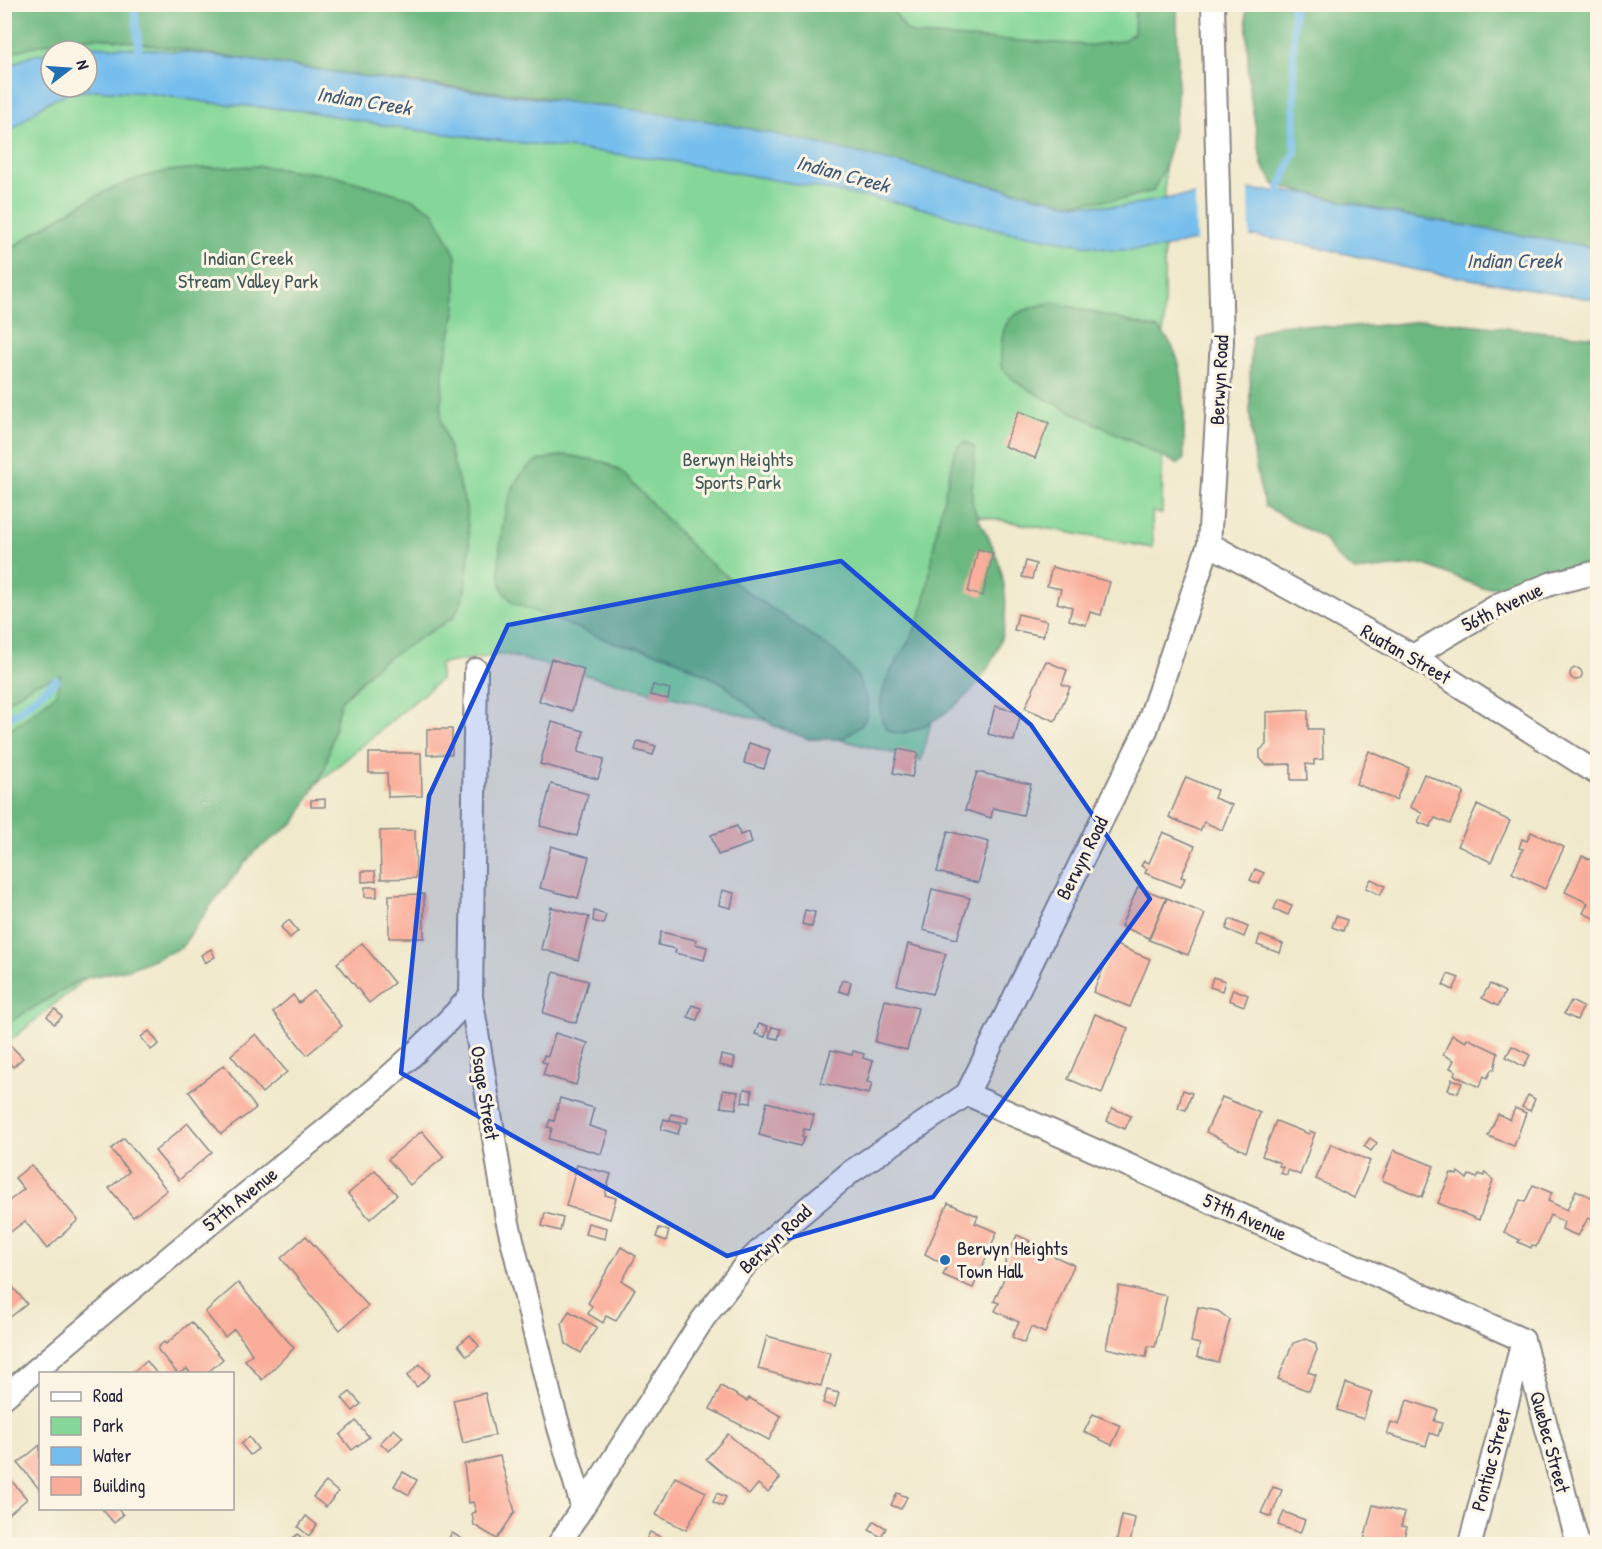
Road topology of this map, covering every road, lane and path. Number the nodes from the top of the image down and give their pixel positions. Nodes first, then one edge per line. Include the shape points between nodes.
1 (1213, 4) edge
2 (1209, 544) junction
3 (1598, 572) edge
4 (1413, 656) junction
5 (476, 670) dead end
6 (1598, 774) edge
7 (471, 996) junction
8 (967, 1094) junction
9 (1523, 1340) junction
10 (4, 1397) edge
11 (582, 1506) junction
12 (559, 1545) edge
13 (1470, 1545) edge
14 (1578, 1545) edge

1 - 2 street, Berwyn Road via 1222,341
2 - 4 street, Ruatan Street
2 - 8 street, Berwyn Road via 1146,730
3 - 4 street, 56th Avenue via 1553,582 1502,603
4 - 6 street, Ruatan Street
5 - 7 street, Osage Street
7 - 10 street, 57th Avenue via 433,1039 389,1078
7 - 11 street, Osage Street via 507,1219 551,1400
8 - 9 street, 57th Avenue
8 - 11 street, Berwyn Road via 852,1171 746,1264 703,1319
9 - 13 street, Pontiac Street
9 - 14 street, Quebec Street
11 - 12 street, Berwyn Road

